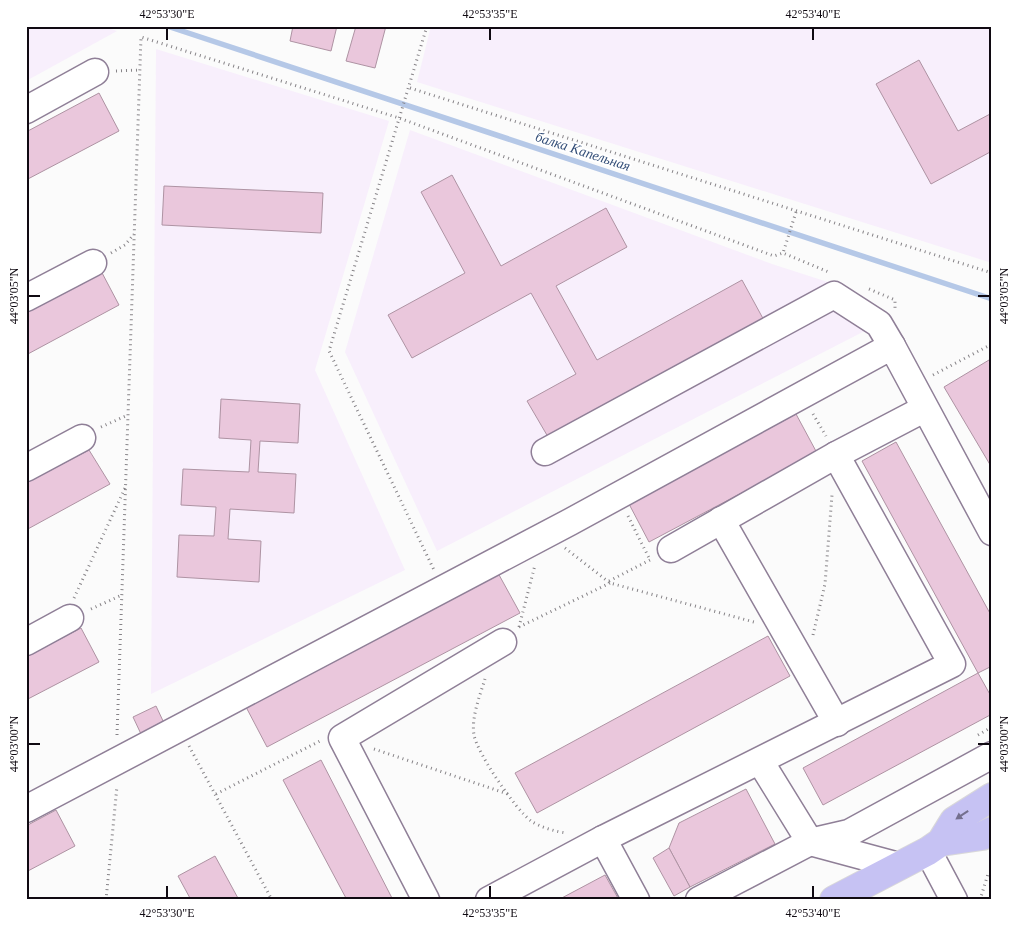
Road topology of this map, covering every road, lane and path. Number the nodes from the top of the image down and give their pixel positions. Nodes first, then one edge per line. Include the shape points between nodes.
1 (427, 26) edge
2 (95, 72) dead end
3 (410, 88) junction
4 (26, 110) edge
5 (400, 118) junction
6 (796, 212) junction
7 (134, 233) junction
8 (784, 248) dead end
9 (784, 254) dead end
10 (93, 263) joint
11 (992, 273) edge
12 (26, 298) edge
13 (992, 344) edge
14 (892, 346) junction
15 (913, 386) junction
16 (803, 396) junction
17 (924, 409) junction
18 (128, 415) junction
19 (82, 438) joint
20 (545, 452) dead end
21 (836, 454) junction
22 (26, 468) edge
23 (126, 486) junction
24 (833, 492) dead end
25 (619, 495) junction
26 (721, 520) junction
27 (992, 532) edge
28 (543, 536) junction
29 (660, 554) junction
30 (609, 582) junction
31 (444, 588) junction
32 (122, 595) junction
33 (70, 618) junction
34 (784, 630) junction
35 (511, 635) junction
36 (26, 642) edge
37 (805, 667) junction
38 (837, 723) junction
39 (179, 728) junction
40 (992, 755) edge
41 (120, 760) junction
42 (760, 761) junction
43 (992, 798) edge
44 (26, 809) edge
45 (992, 830) edge
46 (603, 839) junction
47 (810, 842) junction
48 (934, 846) junction
49 (899, 866) junction
50 (992, 872) edge
51 (106, 900) edge
52 (272, 900) edge
53 (426, 900) edge
54 (489, 900) edge
55 (636, 900) edge
56 (699, 900) edge
57 (834, 900) edge
58 (954, 900) edge
59 (980, 900) edge

1 - 3 path
2 - 4 street
3 - 5 path
3 - 6 path
5 - 7 path via 141,37
5 - 9 path via 774,256
5 - 31 path via 329,351
6 - 8 path
6 - 11 path
7 - 10 path via 125,245
7 - 18 path
10 - 12 street
13 - 15 path
14 - 15 street
14 - 16 street
14 - 20 street via 879,324 834,295
15 - 17 street
16 - 21 path
16 - 25 street
17 - 21 street
17 - 27 street
18 - 19 path
18 - 23 path
19 - 22 street
21 - 26 street
21 - 38 street via 952,664
23 - 32 path
23 - 33 path via 72,603
24 - 37 path via 825,584
25 - 28 street
25 - 29 path
26 - 29 street
26 - 34 street
28 - 30 path via 549,536
28 - 31 street
28 - 35 path
29 - 30 path
30 - 34 path
30 - 35 path
31 - 39 street
32 - 33 path
32 - 41 path via 117,750
33 - 36 street
34 - 37 street
35 - 46 path via 490,661 477,706 474,735 508,795 531,821 557,832
35 - 53 street via 342,738
37 - 38 street
38 - 42 street
39 - 41 street
39 - 52 path
40 - 47 street via 849,833
41 - 44 street
41 - 51 path
42 - 46 street
42 - 47 street
43 -> 48 main road via 954,821
45 - 48 main road via 982,836
46 - 54 street
46 - 55 street
47 - 49 street
47 - 56 street
48 - 49 main road
48 - 58 street
49 - 57 main road
50 - 59 path via 988,874

